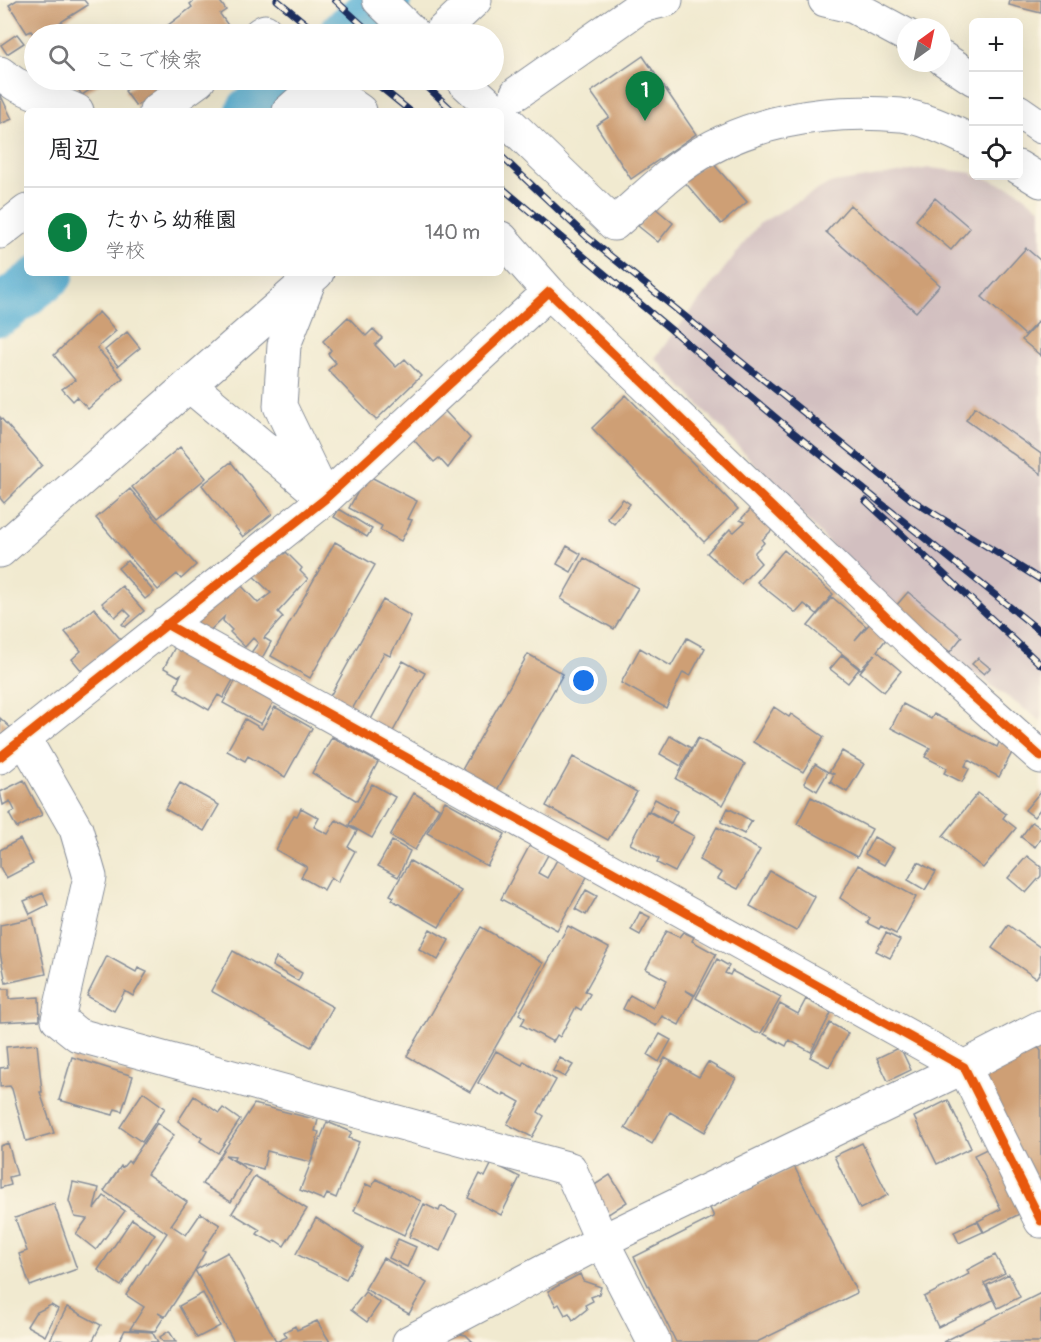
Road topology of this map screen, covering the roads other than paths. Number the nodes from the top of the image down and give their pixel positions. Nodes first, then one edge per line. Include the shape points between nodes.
1 (379, 0) edge
2 (474, 0) edge
3 (666, 0) edge
4 (825, 0) edge
5 (404, 24) edge
6 (449, 24) edge
7 (897, 30) edge
8 (951, 64) edge
9 (0, 73) edge
10 (969, 76) edge
11 (24, 88) edge
12 (29, 90) edge
13 (185, 90) edge
14 (476, 90) edge
15 (70, 108) edge
16 (160, 108) edge
17 (292, 108) edge
18 (356, 108) edge
19 (503, 108) edge
20 (507, 111) edge
21 (1023, 114) edge
22 (1041, 127) edge
23 (969, 140) edge
24 (1023, 170) edge
25 (1041, 181) edge
26 (24, 213) edge
27 (0, 232) edge
28 (504, 241) edge
29 (313, 276) edge
30 (549, 292) junction
31 (189, 385) junction
32 (325, 499) junction
33 (0, 551) edge
34 (166, 624) junction
35 (12, 748) edge
36 (1041, 757) edge
37 (1041, 1026) edge
38 (964, 1067) junction
39 (1041, 1221) edge
40 (602, 1240) junction
41 (409, 1342) edge
42 (654, 1342) edge

1 - 5 street
2 - 6 street
3 - 20 street via 641,6
4 - 7 street via 854,7
8 - 10 street
9 - 11 street
12 - 15 street
13 - 16 street
14 - 19 street
17 - 18 street via 307,95 336,94
20 - 23 street via 615,224 680,166 737,135 779,121 831,114 903,116
21 - 22 street
24 - 25 street
26 - 27 street
28 - 30 street
29 - 31 street
29 - 32 street via 284,345 280,406
30 - 32 street
30 - 36 street via 913,643
31 - 32 street
31 - 33 street
32 - 34 street
34 - 35 street
34 - 38 street
35 - 40 street via 76,829 90,877 58,1019 78,1035 570,1169
37 - 38 street
38 - 39 street
38 - 40 street
40 - 41 street
40 - 42 street

